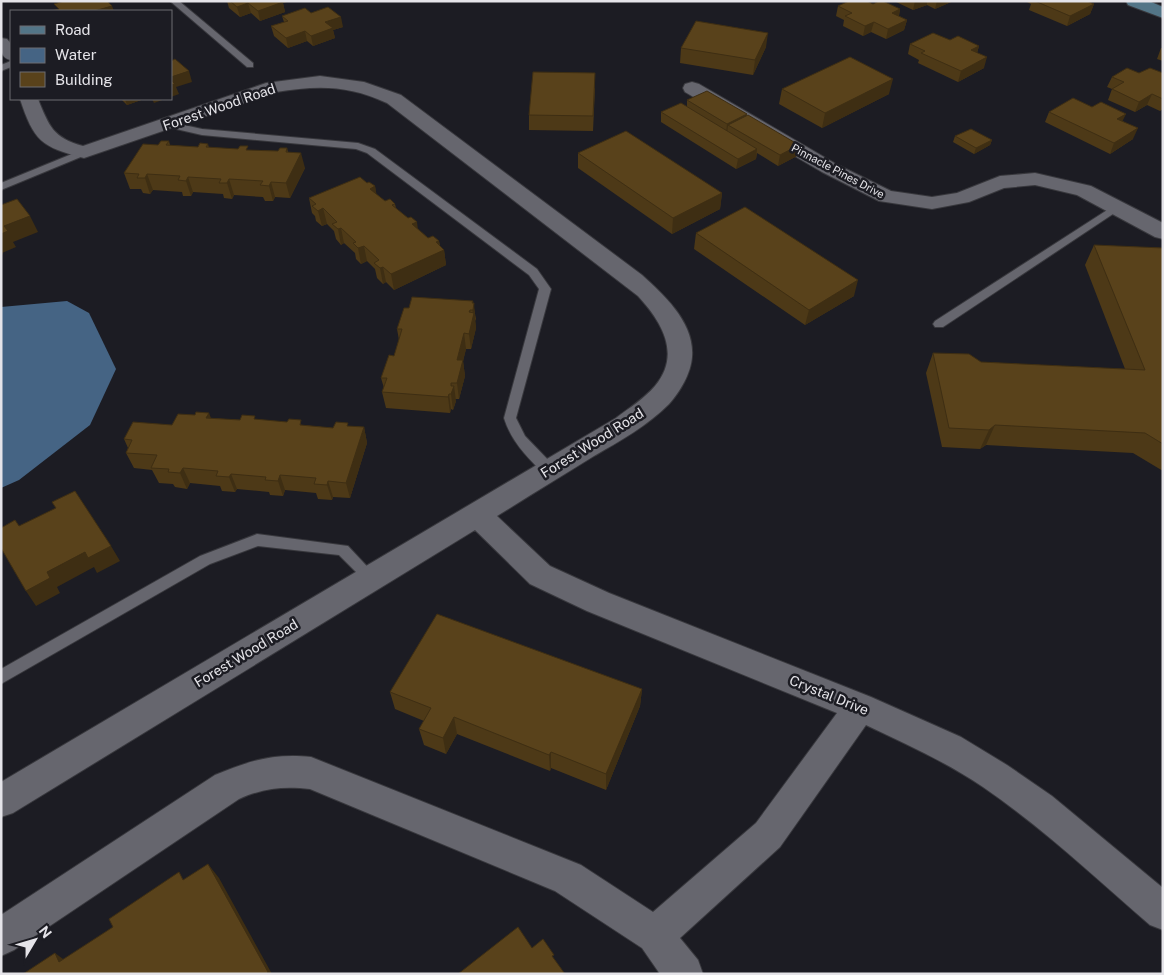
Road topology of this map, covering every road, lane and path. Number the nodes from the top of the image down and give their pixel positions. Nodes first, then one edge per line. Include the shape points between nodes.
1 (174, 1) edge
2 (1134, 1) edge
3 (1163, 13) edge
4 (1, 43) edge
5 (10, 53) edge
6 (250, 65) dead end
7 (692, 88) dead end
8 (29, 100) edge
9 (166, 124) junction
10 (84, 152) junction
11 (1, 187) edge
12 (1116, 208) junction
13 (1163, 232) edge
14 (939, 324) dead end
15 (549, 470) junction
16 (476, 513) junction
17 (370, 577) junction
18 (1, 677) edge
19 (860, 707) junction
20 (1, 801) edge
21 (1163, 912) edge
22 (655, 935) junction
23 (1, 937) edge
24 (684, 974) edge

1 - 6 lane
2 - 3 street
4 - 5 street
7 - 12 street, Pinnacle Pines Drive via 829,168 886,197 932,204 962,198 1000,182 1035,179 1084,190
8 - 10 street via 39,128 49,138 63,147
9 - 10 street, Forest Wood Road
9 - 15 lane via 202,132 358,146 371,151 533,272 545,289 510,418 519,439
9 - 15 street, Forest Wood Road via 249,95 299,82 327,80 376,90 417,116 654,297 680,339 680,363 668,387 625,425
10 - 11 lane
12 - 13 street, Pinnacle Pines Drive
12 - 14 lane
15 - 16 street, Forest Wood Road
16 - 17 street, Forest Wood Road
16 - 19 street, Crystal Drive via 540,574 598,602
17 - 18 lane via 343,550 257,540 205,560
17 - 20 street, Forest Wood Road
19 - 21 street, Crystal Drive via 950,748 995,776 1040,808
19 - 22 street via 768,835
22 - 23 street via 568,878 312,773 286,770 257,774 227,787
22 - 24 street

